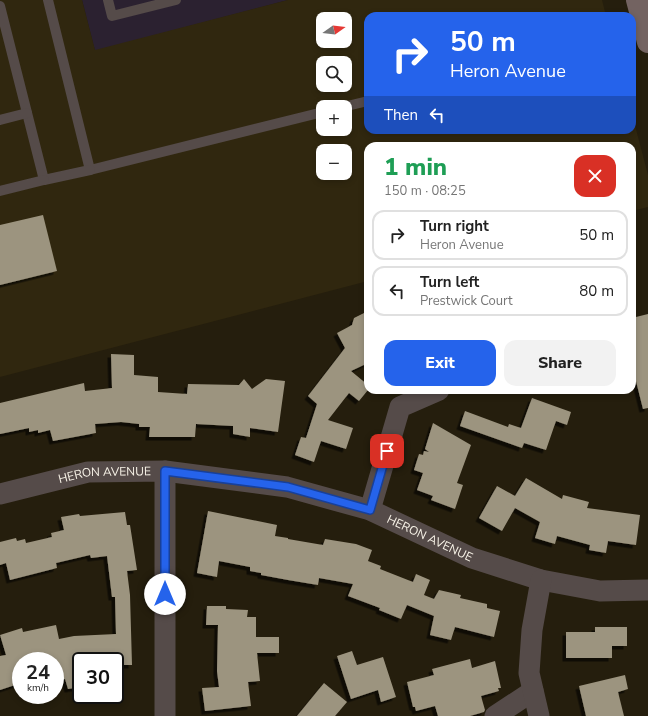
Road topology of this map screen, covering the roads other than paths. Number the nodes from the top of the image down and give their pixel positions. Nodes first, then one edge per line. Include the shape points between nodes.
1 (48, 0) edge
2 (108, 0) edge
3 (176, 0) edge
4 (637, 0) edge
5 (148, 3) edge
6 (0, 6) edge
7 (2, 22) edge
8 (643, 28) edge
9 (364, 102) edge
10 (352, 105) edge
11 (27, 113) junction
12 (316, 114) edge
13 (0, 120) edge
14 (90, 170) junction
15 (44, 180) junction
16 (0, 191) edge
17 (430, 394) edge
18 (165, 471) junction
19 (0, 494) edge
20 (370, 510) junction
21 (541, 580) junction
22 (648, 590) edge
23 (533, 691) junction
24 (165, 716) edge
25 (495, 716) edge
26 (539, 716) edge

1 - 14 lane
2 - 5 lane via 112,16
3 - 5 lane
4 - 8 main road
6 - 7 lane
7 - 11 lane
9 - 10 lane
11 - 13 lane
11 - 15 lane
12 - 14 lane
14 - 15 lane
15 - 16 lane
17 - 20 street via 400,407
18 - 19 street, HERON AVENUE via 88,472
18 - 20 street, HERON AVENUE via 288,487
18 - 24 street
20 - 21 street, HERON AVENUE via 472,558
21 - 22 street, HERON AVENUE via 600,590
21 - 23 street via 532,630 529,673
23 - 25 street
23 - 26 street

